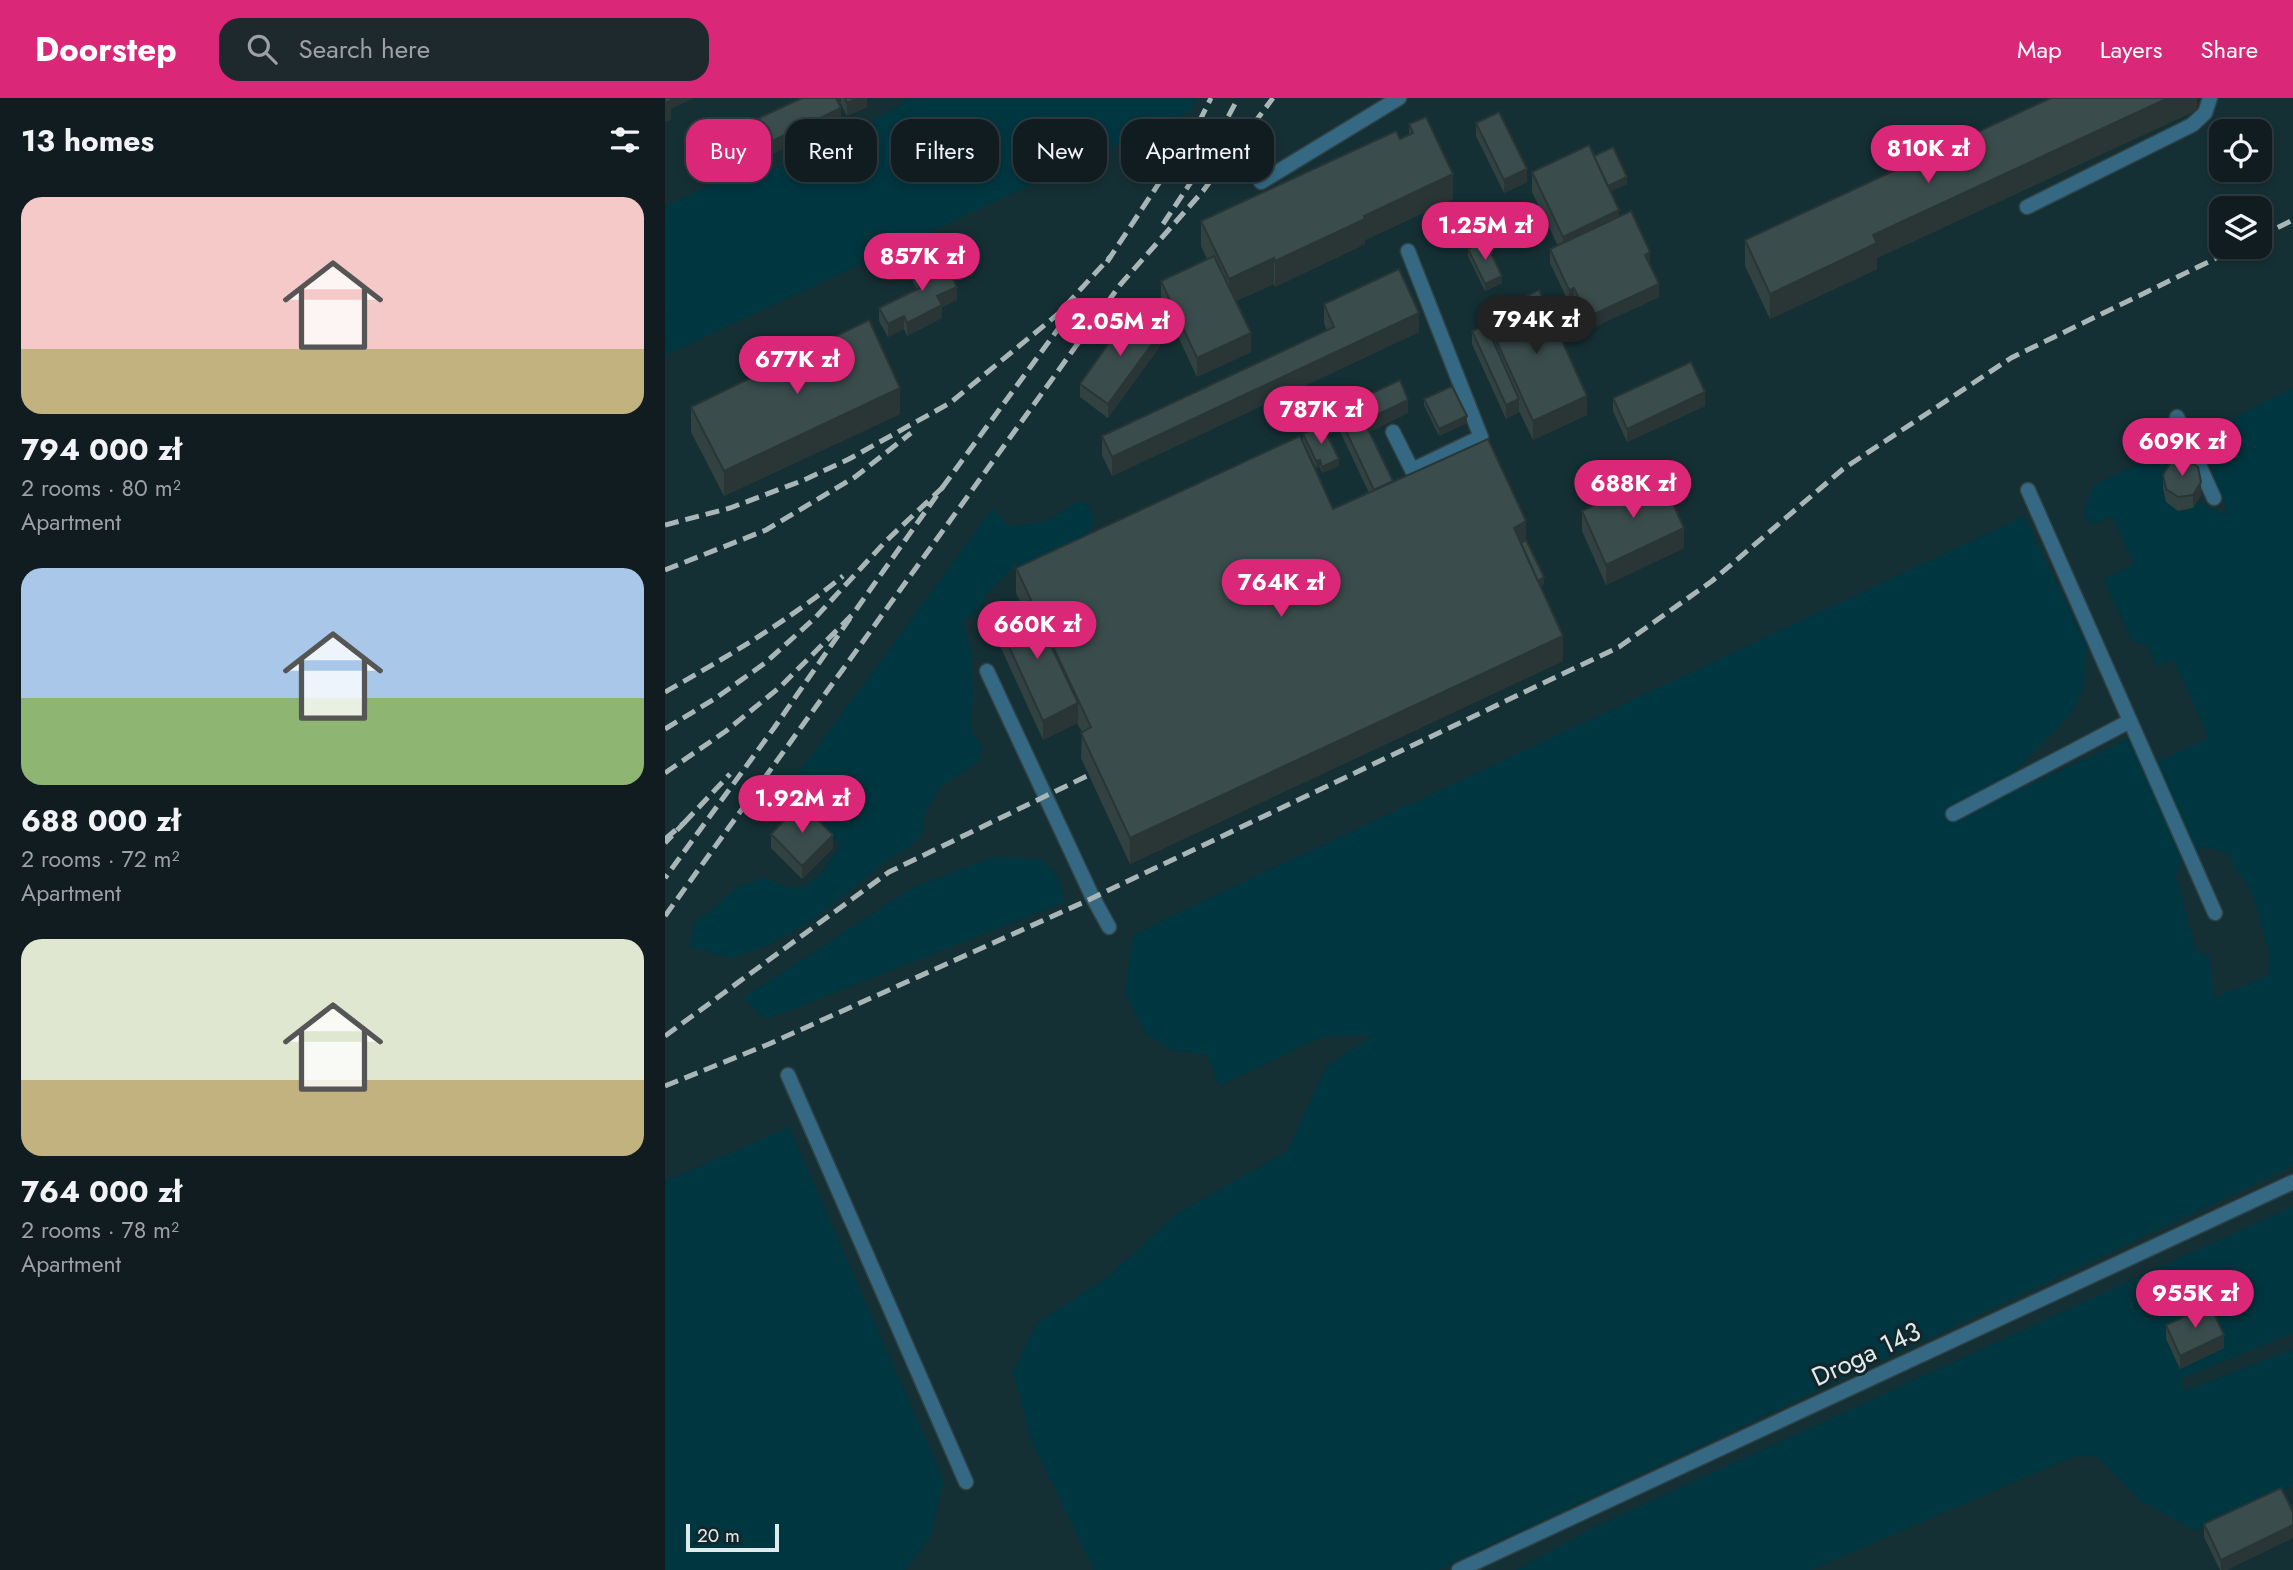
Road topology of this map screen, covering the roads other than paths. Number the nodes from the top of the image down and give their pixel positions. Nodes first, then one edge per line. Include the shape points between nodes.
1 (1399, 98) edge
2 (2210, 98) edge
3 (1274, 174) edge
4 (2027, 206) dead end
5 (1408, 251) dead end
6 (2177, 416) dead end
7 (1393, 432) dead end
8 (2028, 490) dead end
9 (2214, 498) dead end
10 (987, 671) dead end
11 (2130, 721) junction
12 (1953, 814) dead end
13 (2215, 913) dead end
14 (1109, 928) dead end
15 (788, 1074) dead end
16 (2293, 1182) edge
17 (966, 1482) dead end
18 (1459, 1570) edge

1 - 3 lane
2 - 4 lane via 2192,125
5 - 7 lane via 1481,437 1412,470
6 - 9 lane
8 - 11 lane
10 - 14 lane
11 - 12 lane
11 - 13 lane
15 - 17 lane
16 - 18 lane, Droga 143

